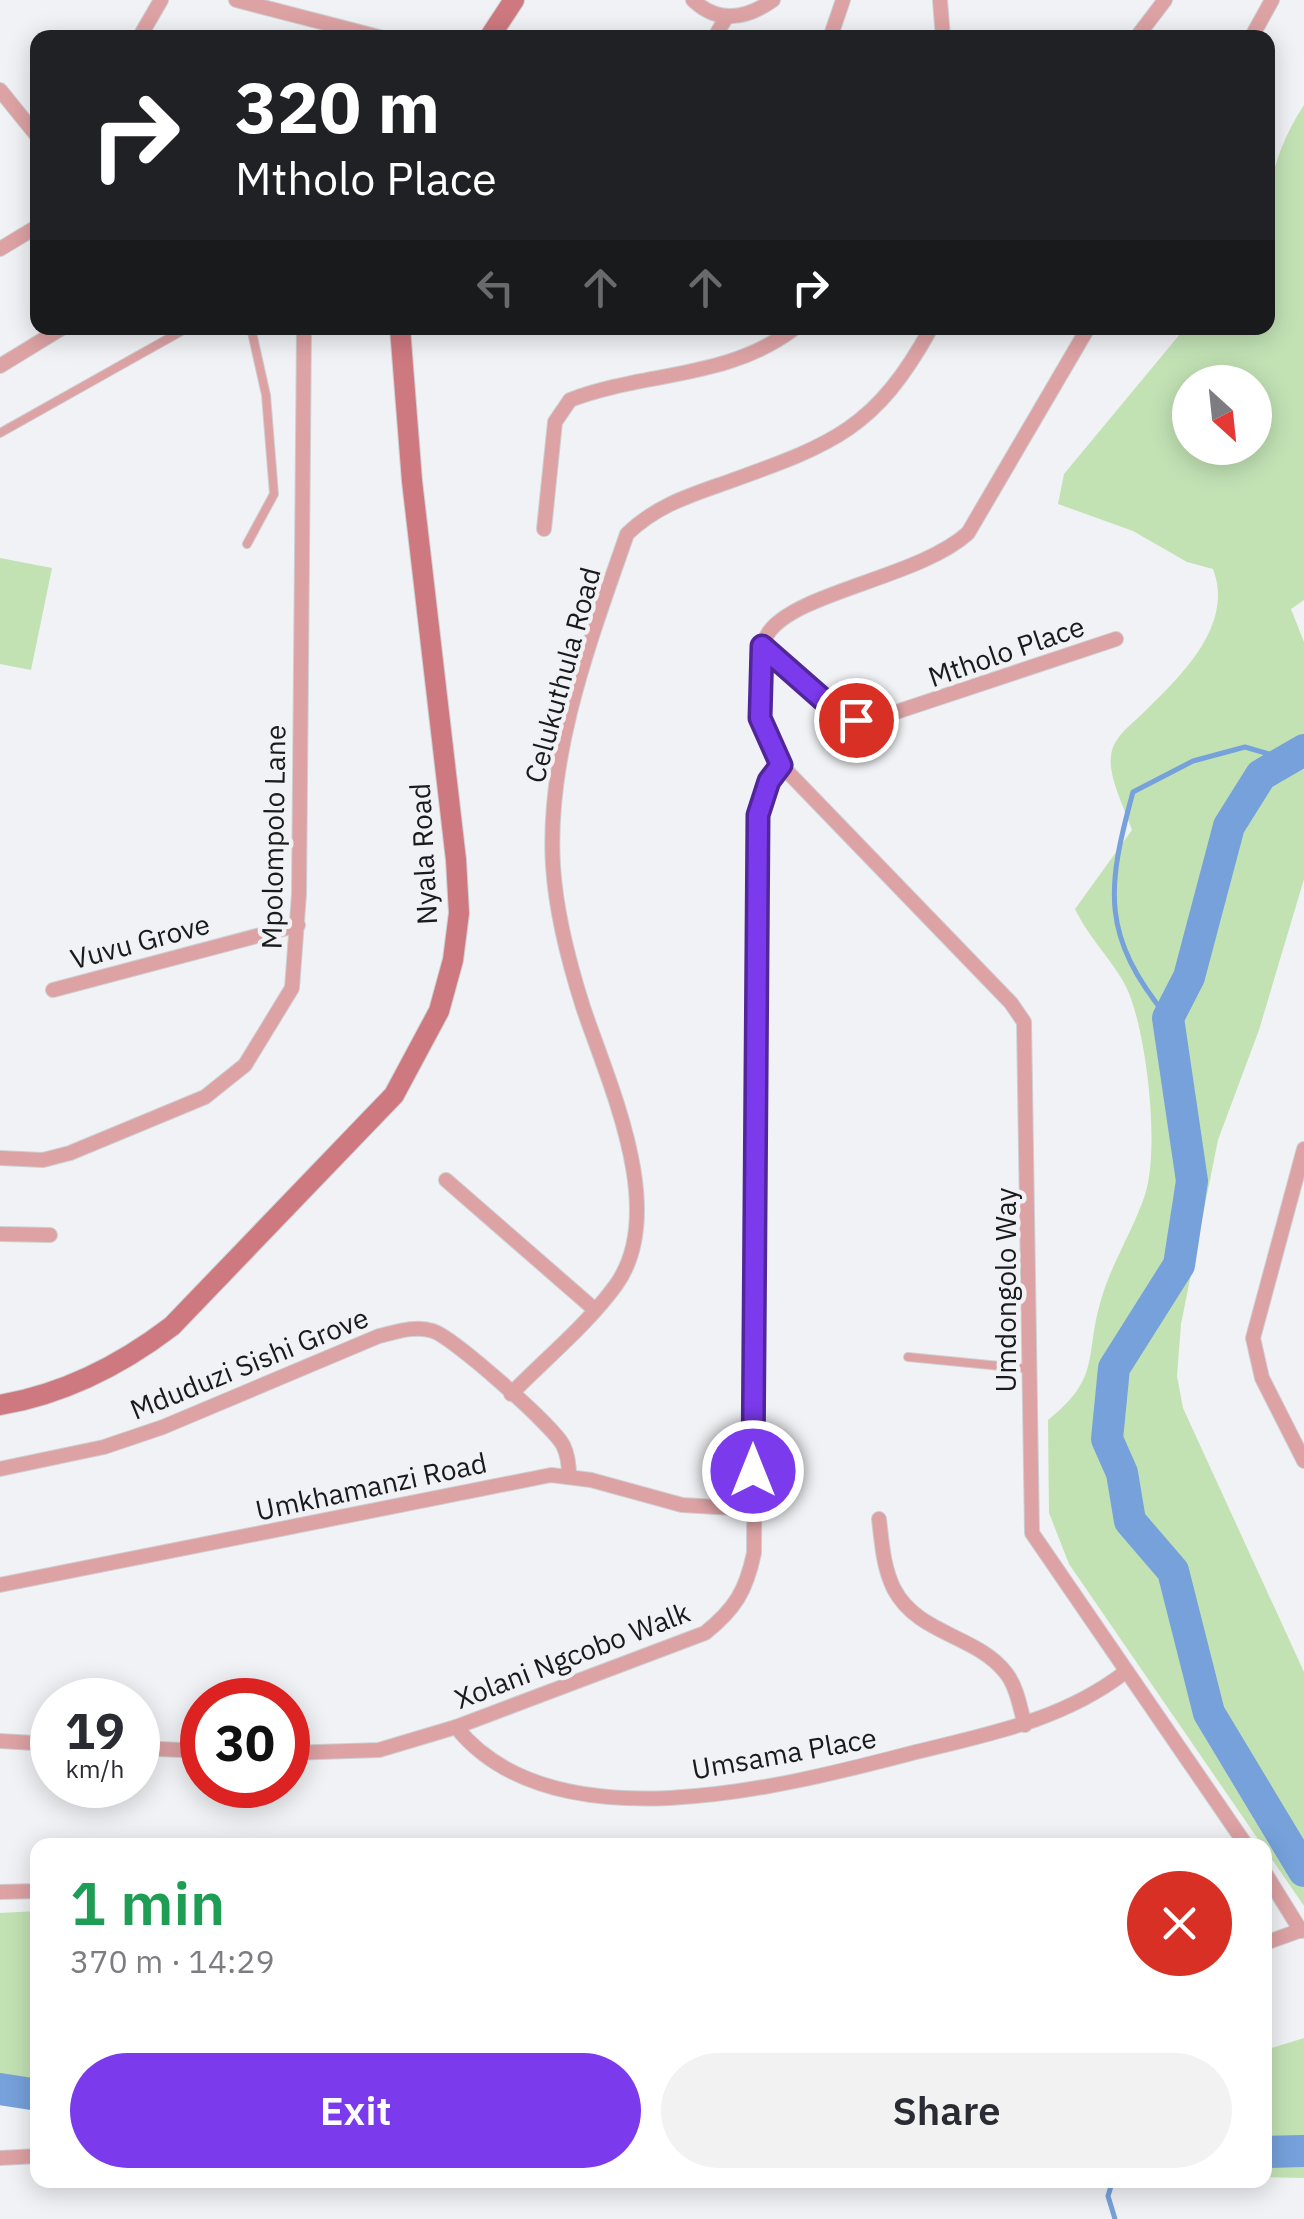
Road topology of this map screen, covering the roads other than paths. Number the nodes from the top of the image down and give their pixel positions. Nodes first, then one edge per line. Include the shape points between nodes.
1 (162, 0) edge
2 (236, 0) edge
3 (514, 0) edge
4 (693, 0) edge
5 (772, 0) edge
6 (843, 0) edge
7 (940, 0) edge
8 (1165, 0) edge
9 (1272, 0) edge
10 (726, 18) junction
11 (144, 30) edge
12 (352, 30) edge
13 (494, 30) edge
14 (719, 30) edge
15 (833, 30) edge
16 (943, 30) edge
17 (1142, 30) edge
18 (1255, 30) edge
19 (0, 90) edge
20 (30, 128) edge
21 (30, 231) edge
22 (0, 249) edge
23 (51, 335) edge
24 (175, 335) edge
25 (253, 335) edge
26 (304, 335) edge
27 (401, 335) edge
28 (783, 335) edge
29 (927, 335) edge
30 (1084, 335) edge
31 (0, 366) edge
32 (0, 433) edge
33 (544, 529) dead end
34 (247, 544) dead end
35 (1116, 640) dead end
36 (762, 646) junction
37 (781, 765) junction
38 (298, 926) junction
39 (54, 990) dead end
40 (1304, 1149) edge
41 (0, 1158) edge
42 (446, 1180) dead end
43 (1297, 1196) edge
44 (0, 1234) edge
45 (50, 1235) dead end
46 (594, 1310) junction
47 (908, 1357) dead end
48 (1031, 1369) junction
49 (511, 1394) junction
50 (0, 1405) edge
51 (1304, 1461) edge
52 (0, 1469) edge
53 (570, 1476) junction
54 (753, 1508) junction
55 (879, 1519) dead end
56 (0, 1585) edge
57 (1124, 1673) junction
58 (1025, 1725) junction
59 (456, 1727) junction
60 (0, 1741) edge
61 (30, 1743) edge
62 (310, 1753) edge
63 (1241, 1838) edge
64 (1272, 1883) edge
65 (30, 1891) edge
66 (0, 1892) edge
67 (1302, 1930) edge
68 (1272, 1941) edge
69 (30, 2156) edge
70 (0, 2158) edge

1 - 11 street
2 - 12 street
3 - 13 street
4 - 10 street
5 - 10 street
6 - 15 street
7 - 16 street
8 - 17 street
9 - 18 street
10 - 14 street
19 - 20 street
21 - 22 street
23 - 31 street
24 - 32 lane
25 - 34 lane via 266,394 274,494
26 - 38 street, Mpolompolo Lane
27 - 50 street, Nyala Road via 456,860 459,914 439,1011 410,1070 369,1124 172,1326 79,1382
28 - 33 street via 714,367 570,400 555,422
29 - 46 street, Celukuthula Road via 879,407 843,432 799,456 669,503 627,534 571,718 554,812 560,916 582,1004 629,1138 635,1180 630,1254 618,1282
30 - 36 street via 968,533 923,562 781,618
35 - 36 street, Mtholo Place via 869,721 835,710
36 - 37 street via 760,718
37 - 48 street, Umdongolo Way via 1024,1022
37 - 54 street, Xolani Ngcobo Walk via 758,815
38 - 39 street, Vuvu Grove
38 - 41 street, Mpolompolo Lane via 286,1004 224,1084 70,1153 44,1160
40 - 43 street
42 - 46 street
43 - 51 street via 1253,1338 1262,1378
44 - 45 street
46 - 49 street, Celukuthula Road
47 - 48 lane
48 - 57 street, Umdongolo Way via 1032,1533
49 - 52 street, Mduduzi Sishi Grove via 452,1341 431,1330 408,1329 163,1427
49 - 53 street, Mduduzi Sishi Grove via 557,1437
53 - 54 street, Umkhamanzi Road via 682,1505
53 - 56 street, Umkhamanzi Road via 460,1491
54 - 59 street, Xolani Ngcobo Walk via 746,1590 705,1633
55 - 58 street via 896,1592 926,1623 996,1662 1014,1688
57 - 58 street, Umsama Place via 1081,1702
57 - 63 street, Umdongolo Way
58 - 59 street, Umsama Place via 830,1775 693,1796 630,1798 522,1778 479,1752
59 - 62 street, Xolani Ngcobo Walk via 358,1754
60 - 61 street
64 - 67 street
65 - 66 street
67 - 68 street
69 - 70 street

